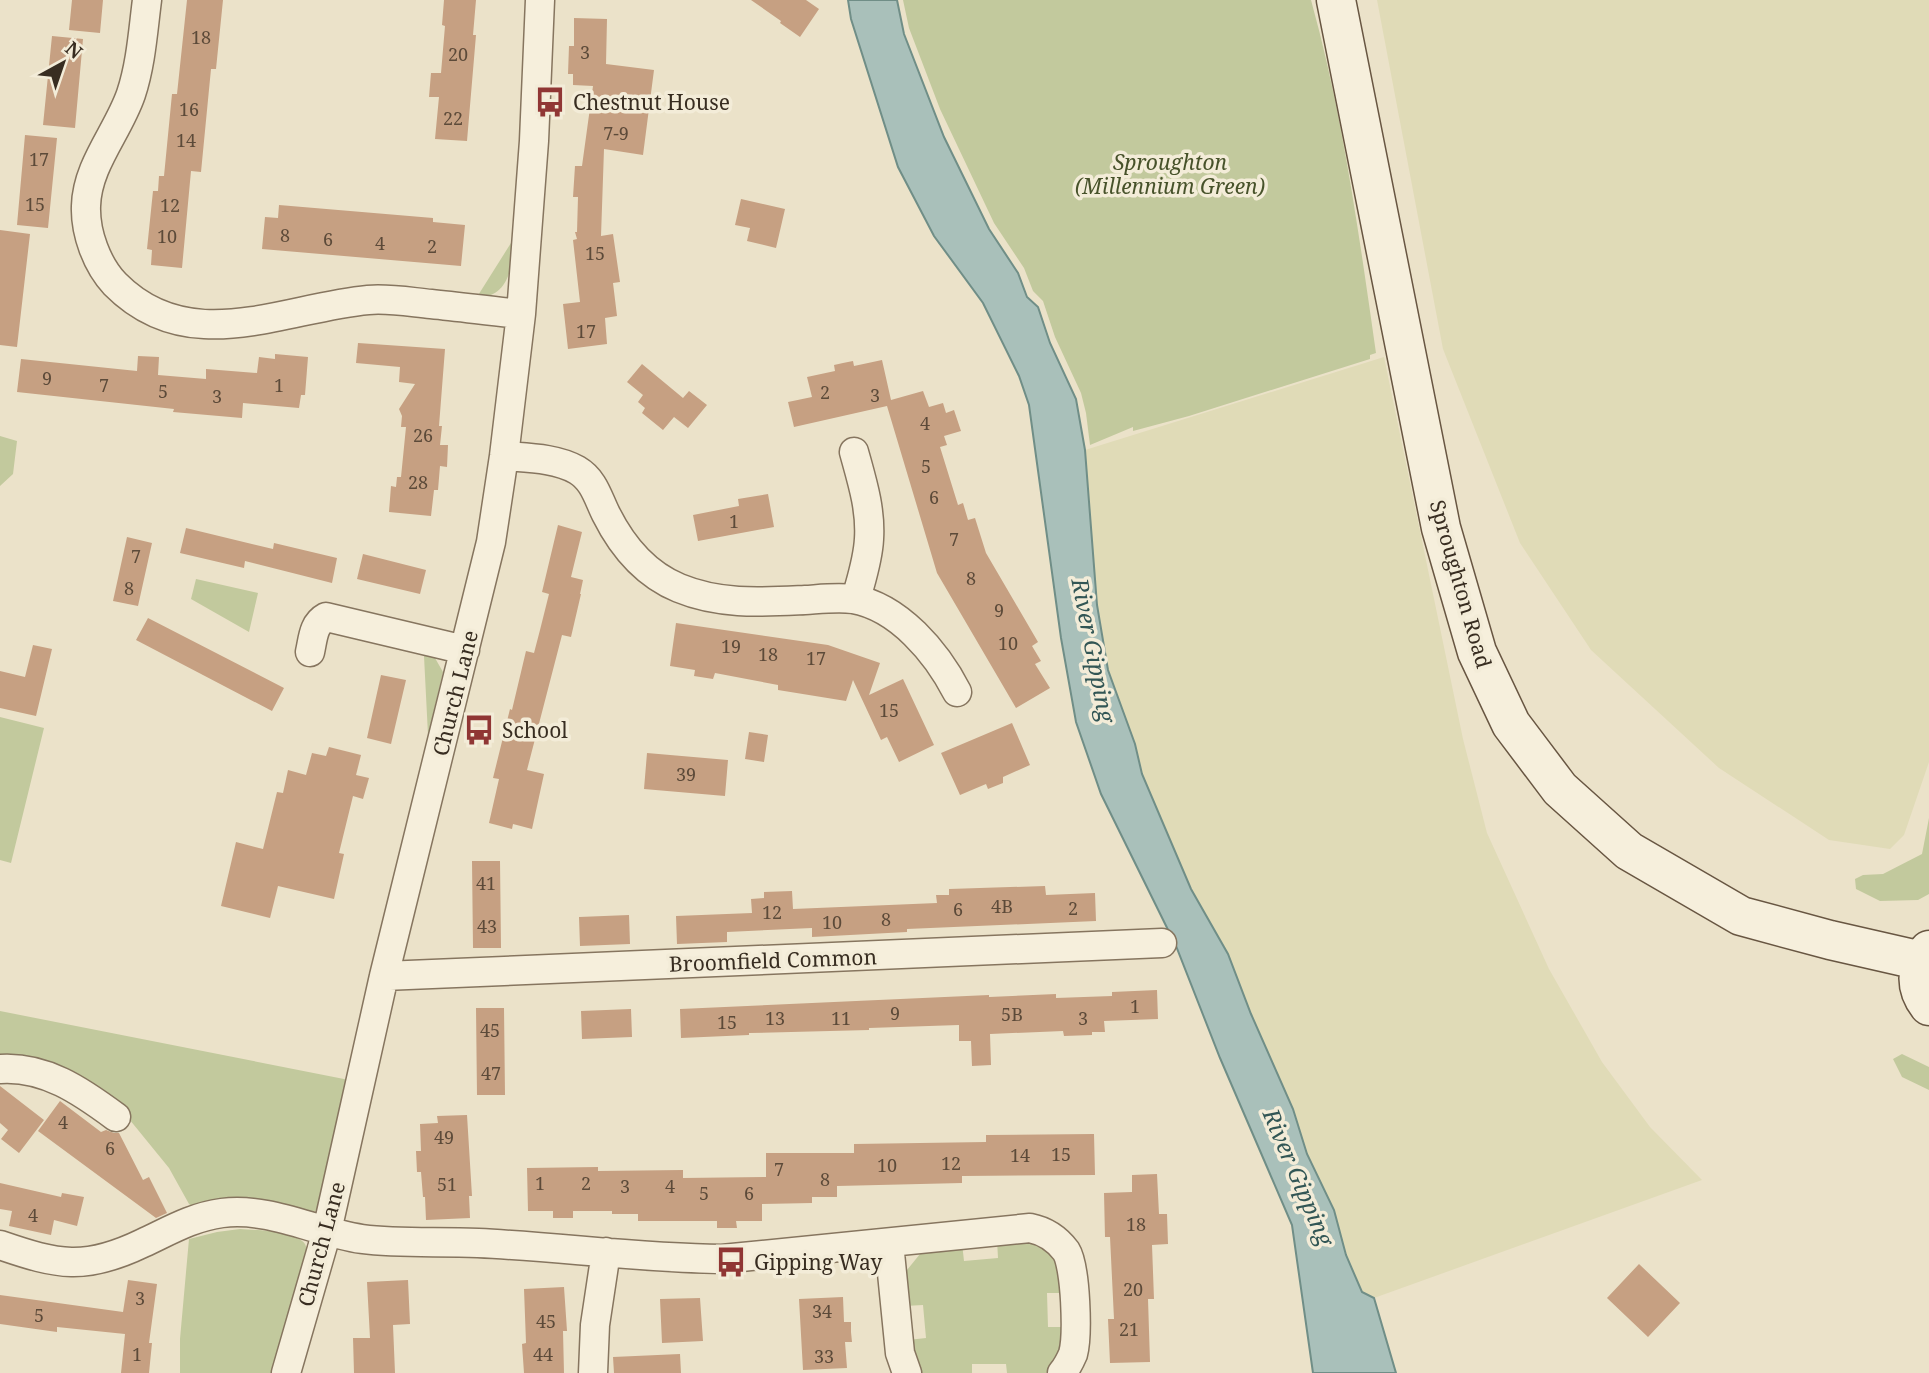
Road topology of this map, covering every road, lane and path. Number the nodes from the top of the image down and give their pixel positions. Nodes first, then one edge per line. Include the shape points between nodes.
1 (147, 0) edge
2 (540, 0) edge
3 (1336, 0) edge
4 (521, 314) junction
5 (854, 452) dead end
6 (505, 456) junction
7 (856, 599) junction
8 (465, 650) junction
9 (310, 652) dead end
10 (957, 692) dead end
11 (1162, 943) dead end
12 (1925, 955) edge
13 (384, 976) junction
14 (1929, 1006) edge
15 (0, 1069) edge
16 (116, 1117) dead end
17 (327, 1231) junction
18 (889, 1243) junction
19 (0, 1245) edge
20 (606, 1252) junction
21 (286, 1373) edge
22 (593, 1373) edge
23 (907, 1373) edge
24 (1062, 1373) edge

1 - 4 street via 131,93 95,167 86,206 94,249 123,292 151,311 200,323 256,322 370,300
2 - 4 street, Church Lane
3 - 12 street, Sproughton Road via 1441,528 1477,652 1511,724 1560,789 1629,851 1741,916
4 - 6 street, Church Lane
5 - 7 street via 867,498 869,539
6 - 7 street via 555,462 580,472 590,481 629,550 642,565 677,587 745,603
6 - 8 street, Church Lane via 491,542
7 - 10 street via 886,612 914,632
8 - 9 street via 326,617 316,626
8 - 13 street, Church Lane
11 - 13 street, Broomfield Common
12 - 14 street via 1918,985
13 - 17 street, Church Lane
15 - 16 street via 24,1069 55,1078
17 - 19 street via 273,1215 236,1212 184,1222 141,1244 81,1262 54,1261
17 - 20 street via 398,1242
17 - 21 street, Church Lane
18 - 20 street via 722,1259
18 - 23 street via 900,1353
18 - 24 street via 1030,1228 1051,1236 1065,1251 1073,1270 1075,1342
20 - 22 street

